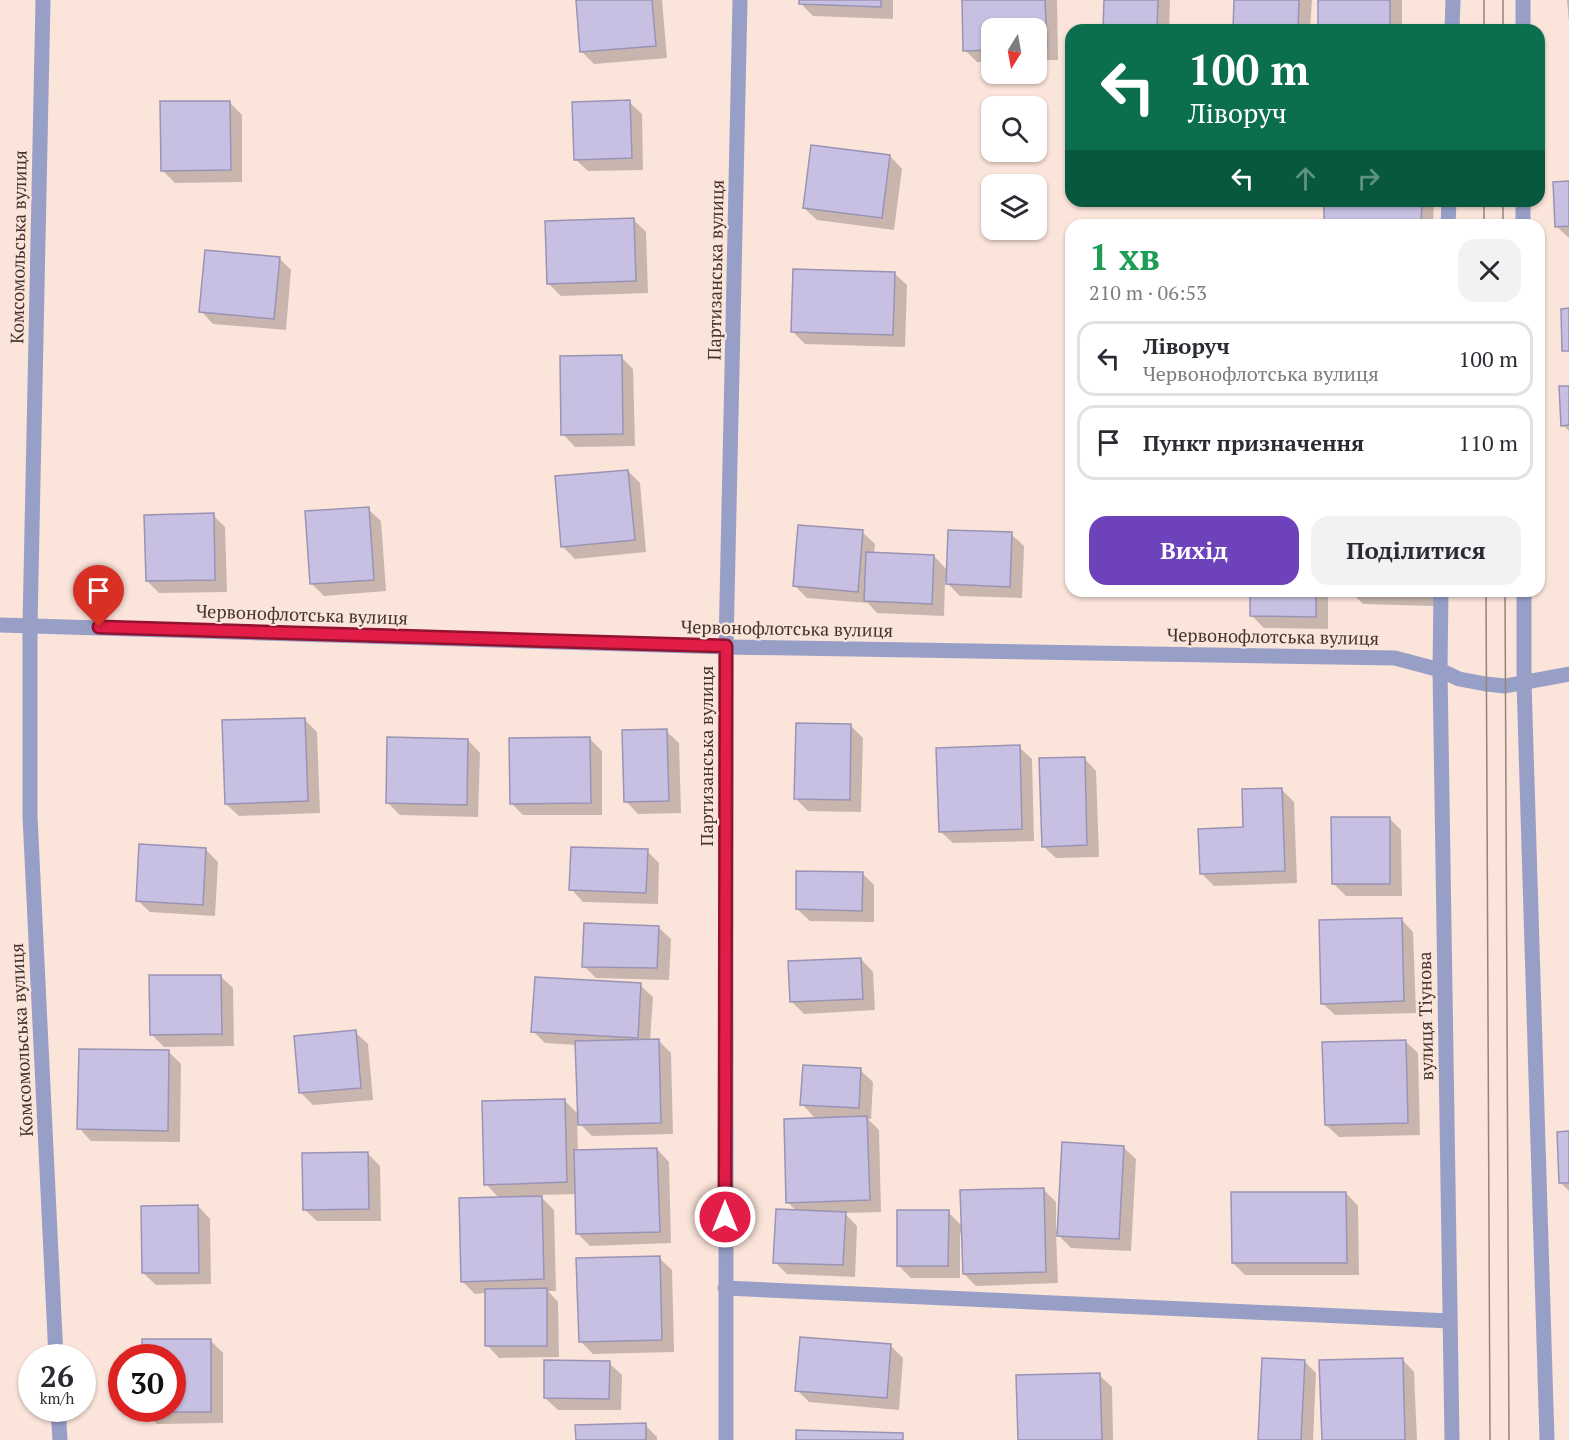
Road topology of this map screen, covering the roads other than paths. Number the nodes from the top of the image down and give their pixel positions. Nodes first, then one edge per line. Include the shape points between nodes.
1 (43, 0) edge
2 (740, 0) edge
3 (1453, 0) edge
4 (1522, 0) edge
5 (1452, 24) edge
6 (1523, 24) edge
7 (1441, 597) edge
8 (1524, 597) edge
9 (0, 625) edge
10 (30, 625) junction
11 (726, 646) junction
12 (1440, 669) junction
13 (1569, 674) edge
14 (1524, 682) junction
15 (725, 1288) junction
16 (1450, 1321) junction
17 (55, 1344) edge
18 (59, 1422) edge
19 (60, 1440) edge
20 (726, 1440) edge
21 (1452, 1440) edge
22 (1547, 1440) edge

1 - 10 street, Комсомольська вулиця
2 - 11 street, Партизанська вулиця
3 - 5 street
4 - 6 street
7 - 12 street, вулиця Тіунова
8 - 14 street
9 - 10 street, Червонофлотська вулиця
10 - 11 street, Червонофлотська вулиця
10 - 17 street, Комсомольська вулиця via 30,816
11 - 12 street, Червонофлотська вулиця via 1395,658
11 - 15 street, Партизанська вулиця
12 - 14 street, Червонофлотська вулиця via 1459,679 1486,684
12 - 16 street, вулиця Тіунова
13 - 14 street, Червонофлотська вулиця
14 - 22 street
15 - 16 street
15 - 20 street, Партизанська вулиця
16 - 21 street, вулиця Тіунова
18 - 19 street

